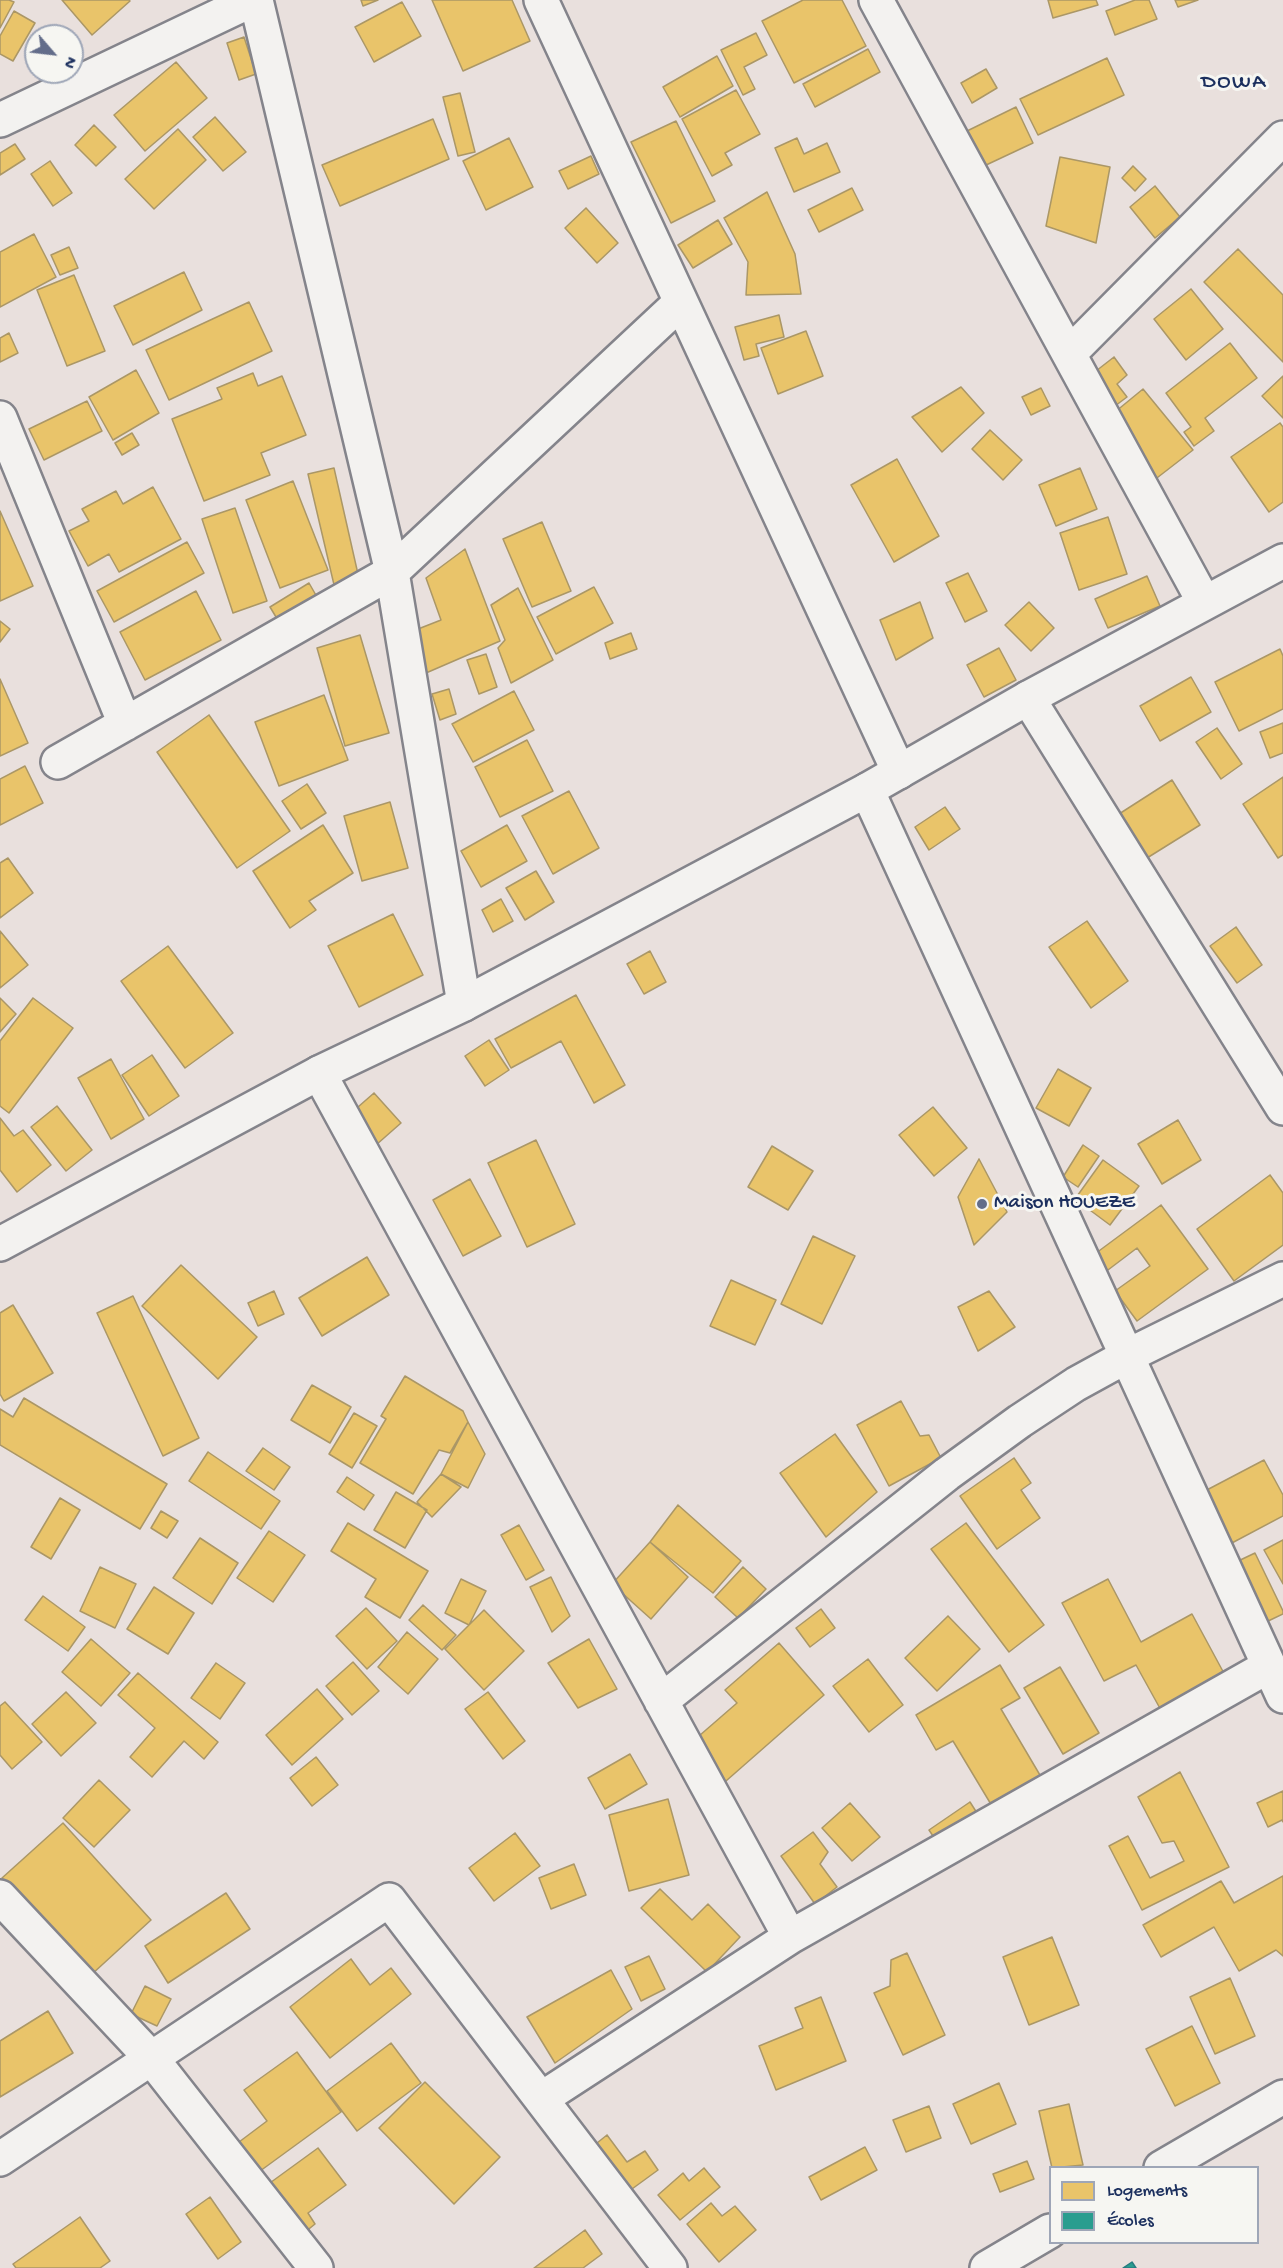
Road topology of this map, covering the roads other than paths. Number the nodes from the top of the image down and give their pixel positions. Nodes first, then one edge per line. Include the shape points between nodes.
1 (254, 0) edge
2 (541, 0) edge
3 (881, 2) edge
4 (0, 120) edge
5 (1283, 138) edge
6 (681, 302) junction
7 (1069, 354) junction
8 (0, 420) edge
9 (1283, 561) edge
10 (392, 572) junction
11 (1204, 602) junction
12 (1028, 698) junction
13 (125, 724) junction
14 (58, 762) dead end
15 (898, 772) junction
16 (867, 790) junction
17 (464, 1004) junction
18 (319, 1073) junction
19 (1283, 1108) edge
20 (0, 1245) edge
21 (1283, 1279) edge
22 (1127, 1356) junction
23 (1269, 1666) junction
24 (1283, 1696) edge
25 (661, 1701) junction
26 (0, 1897) edge
27 (790, 1937) junction
28 (152, 2059) junction
29 (1283, 2097) edge
30 (541, 2099) junction
31 (0, 2159) edge
32 (1164, 2166) edge
33 (1049, 2232) edge
34 (316, 2268) edge
35 (670, 2268) edge
36 (987, 2268) edge

1 - 4 street
1 - 10 street
2 - 6 street
3 - 7 street
5 - 7 street
6 - 10 street
6 - 15 street
7 - 11 street
8 - 13 street
9 - 11 street
10 - 13 street
10 - 17 street
11 - 12 street
12 - 15 street
12 - 19 street
13 - 14 street
15 - 16 street
16 - 17 street
16 - 22 street
17 - 18 street
18 - 20 street
18 - 25 street
21 - 22 street
22 - 23 street
22 - 25 street via 1020,1420 947,1474
23 - 24 street
23 - 27 street
25 - 27 street
26 - 28 street
27 - 30 street
28 - 30 street via 389,1900
28 - 31 street
28 - 34 street
29 - 32 street
30 - 35 street
33 - 36 street

